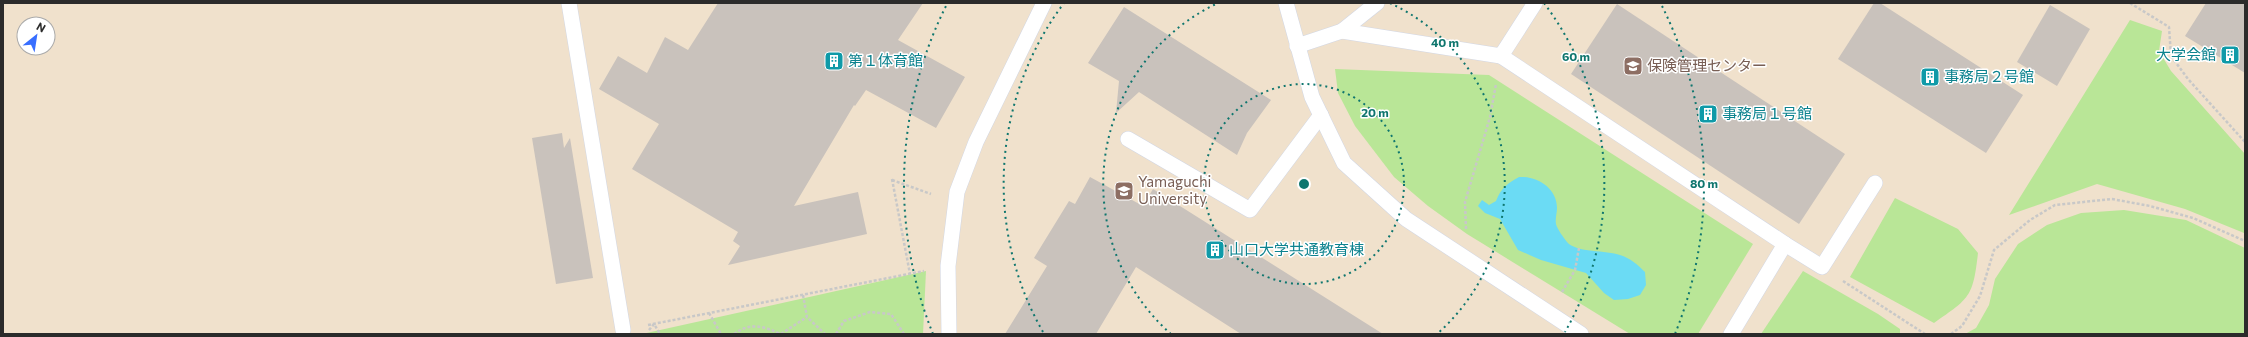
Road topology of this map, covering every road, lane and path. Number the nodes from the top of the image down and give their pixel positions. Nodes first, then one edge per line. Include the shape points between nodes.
1 (569, 3) edge
2 (1044, 3) edge
3 (1286, 3) edge
4 (1377, 3) edge
5 (1534, 3) edge
6 (2130, 3) edge
7 (1342, 31) junction
8 (1297, 46) junction
9 (1501, 56) junction
10 (1321, 115) junction
11 (1128, 139) dead end
12 (2245, 142) edge
13 (1875, 184) dead end
14 (955, 203) junction
15 (2245, 241) edge
16 (1785, 244) junction
17 (1579, 248) dead end
18 (1459, 254) junction
19 (948, 266) junction
20 (1822, 267) junction
21 (1575, 270) dead end
22 (910, 274) junction
23 (803, 295) junction
24 (709, 313) junction
25 (807, 317) junction
26 (654, 324) junction
27 (623, 330) joint
28 (660, 334) edge
29 (721, 334) edge
30 (734, 334) edge
31 (781, 334) edge
32 (825, 334) edge
33 (836, 334) edge
34 (904, 334) edge
35 (949, 334) edge
36 (1581, 334) edge
37 (1730, 334) edge
38 (1925, 334) edge
39 (1951, 334) edge

1 - 27 lane
2 - 14 lane via 976,142
3 - 8 lane
4 - 7 lane
5 - 9 lane
6 - 12 path via 2169,27 2171,56 2188,79
7 - 8 lane
7 - 9 lane
8 - 10 lane via 1312,97
9 - 16 lane
9 - 18 path via 1490,117 1465,202 1467,234
10 - 11 lane via 1250,210
10 - 18 lane via 1344,162 1406,219
13 - 20 lane
14 - 19 lane
14 - 22 path via 892,179
15 - 39 path via 2194,218 2142,204 2112,199 2055,205 2030,220 1994,250 1980,296 1962,326
16 - 20 lane
16 - 37 lane
17 - 21 path
18 - 36 lane
19 - 22 path
19 - 35 lane
20 - 38 path
22 - 23 path
23 - 24 path
23 - 25 path
24 - 26 path
24 - 29 path
25 - 31 path
25 - 32 path
26 - 27 path
26 - 28 path
30 - 31 path via 741,329 763,326
33 - 34 path via 844,321 870,312 891,314

